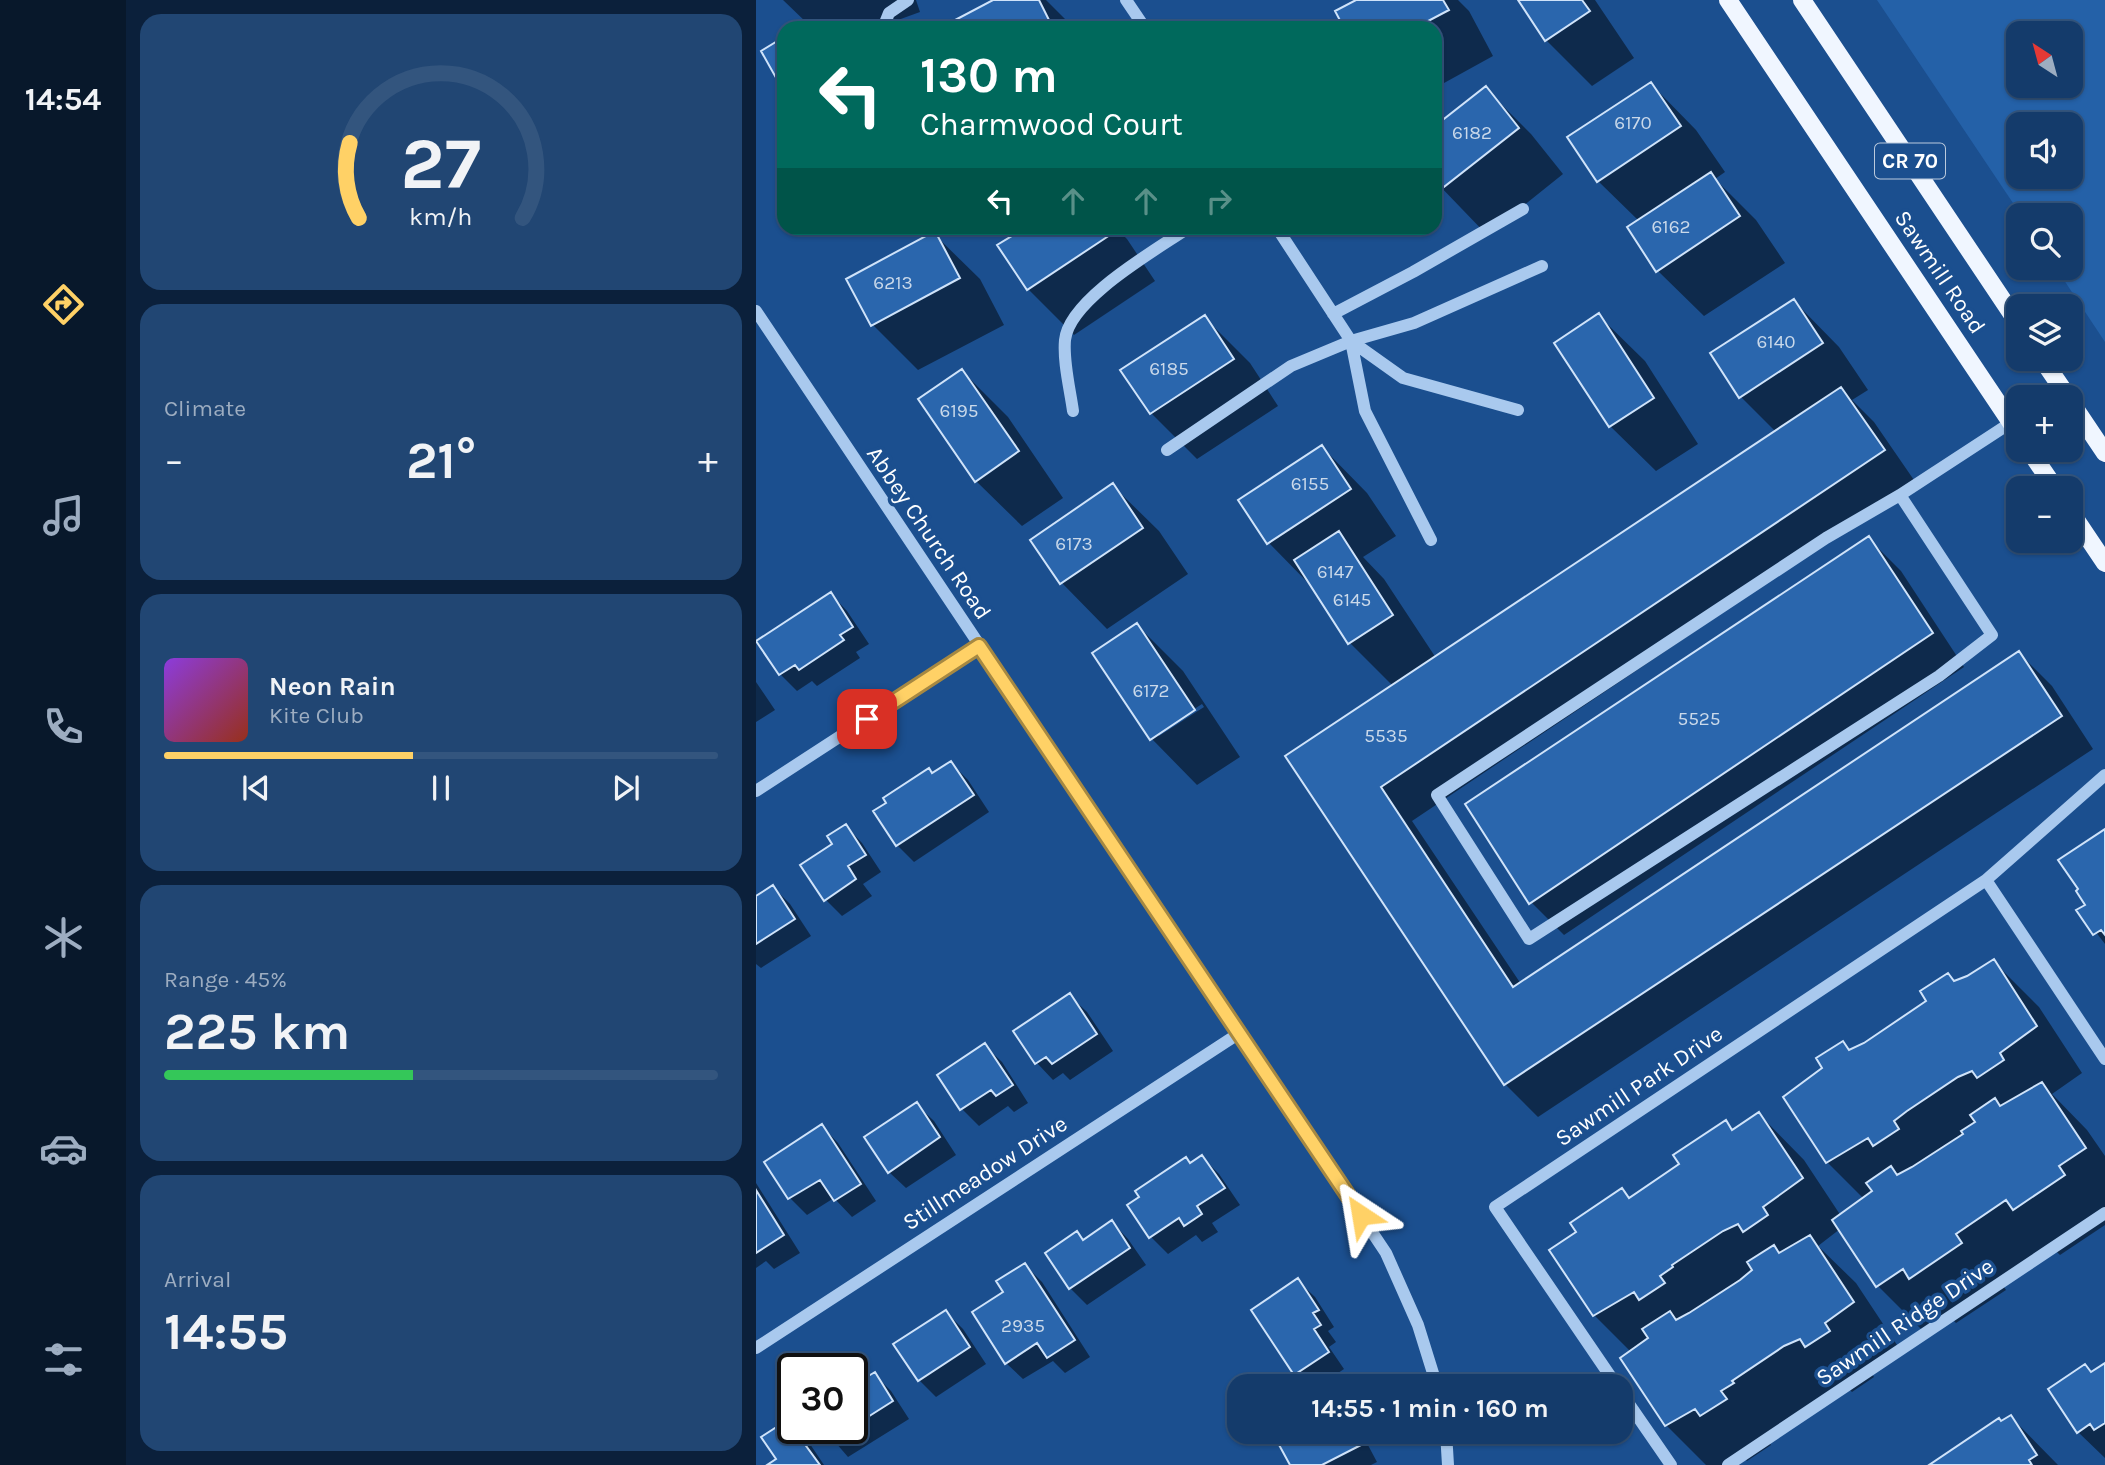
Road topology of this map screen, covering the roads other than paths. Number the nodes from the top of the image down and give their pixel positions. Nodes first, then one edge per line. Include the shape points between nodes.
1 (908, 0) edge
2 (1126, 0) edge
3 (1728, 0) edge
4 (1802, 0) edge
5 (886, 21) edge
6 (1140, 21) edge
7 (1523, 209) dead end
8 (1178, 235) edge
9 (1282, 235) edge
10 (1542, 266) dead end
11 (2006, 305) edge
12 (756, 311) edge
13 (1333, 314) junction
14 (1351, 341) junction
15 (1518, 410) dead end
16 (1073, 411) dead end
17 (2006, 411) edge
18 (2083, 423) edge
19 (2006, 430) edge
20 (1167, 450) dead end
21 (2105, 453) edge
22 (1900, 495) junction
23 (2083, 530) edge
24 (1431, 540) dead end
25 (2105, 563) edge
26 (979, 646) junction
27 (2105, 775) edge
28 (756, 791) edge
29 (1986, 880) junction
30 (1238, 1034) junction
31 (2105, 1059) edge
32 (2105, 1213) edge
33 (756, 1348) edge
34 (1433, 1374) edge
35 (1609, 1374) edge
36 (1633, 1410) edge
37 (1447, 1444) edge
38 (1448, 1465) edge
39 (1671, 1465) edge
40 (1728, 1465) edge

1 - 5 street via 889,13
2 - 6 street
3 - 17 main road, Sawmill Road / CR 70
4 - 11 main road, Sawmill Road / CR 70
7 - 13 street
8 - 16 street via 1105,287 1070,323 1065,340
9 - 13 street
10 - 14 street via 1414,323
12 - 26 street, Abbey Church Road
13 - 14 street
14 - 15 street via 1403,378
14 - 20 street via 1291,366
14 - 24 street via 1365,411
18 - 21 main road
19 - 22 street
22 - 22 street via 1826,538 1437,795 1529,939 1939,677 1992,635
23 - 25 main road
26 - 28 street
26 - 30 street, Abbey Church Road
27 - 29 street, Sawmill Park Drive
29 - 31 street
29 - 35 street, Sawmill Park Drive via 1495,1207
30 - 33 street, Stillmeadow Drive
30 - 34 street, Abbey Church Road via 1386,1253 1418,1325
32 - 40 street, Sawmill Ridge Drive
36 - 39 street
37 - 38 street

